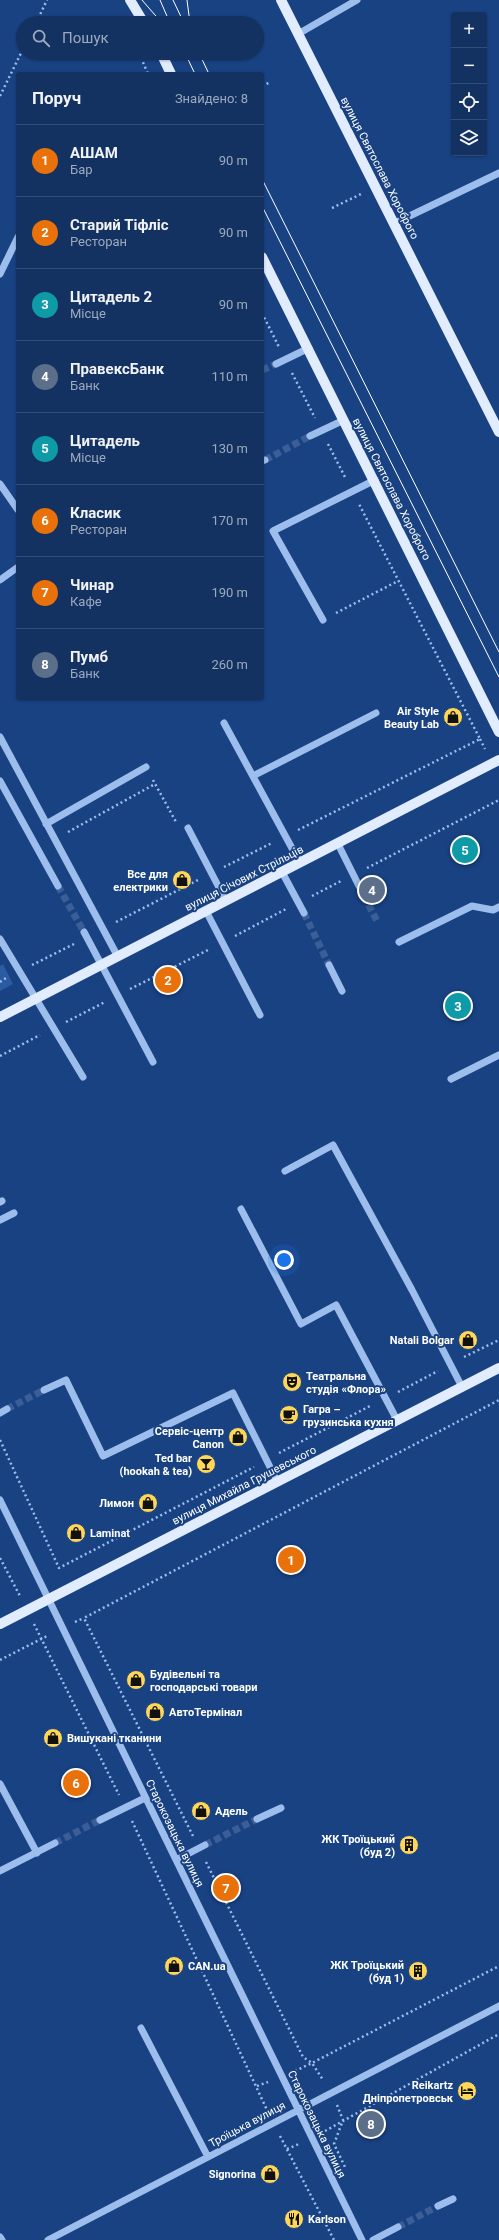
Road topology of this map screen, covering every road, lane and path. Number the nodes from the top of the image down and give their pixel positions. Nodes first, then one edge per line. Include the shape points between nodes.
1 (47, 0) edge
2 (130, 0) edge
3 (136, 0) edge
4 (281, 0) edge
5 (357, 0) edge
6 (39, 16) edge
7 (140, 16) edge
8 (142, 16) edge
9 (298, 34) junction
10 (18, 60) edge
11 (142, 60) edge
12 (164, 60) edge
13 (147, 72) edge
14 (170, 72) edge
15 (271, 82) dead end
16 (264, 85) edge
17 (0, 96) edge
18 (499, 173) edge
19 (375, 187) junction
20 (332, 208) dead end
21 (395, 223) junction
22 (16, 241) edge
23 (264, 261) edge
24 (0, 274) edge
25 (264, 317) edge
26 (308, 348) junction
27 (285, 359) junction
28 (276, 364) tunnel mouth
29 (344, 420) junction
30 (321, 430) junction
31 (499, 432) edge
32 (310, 436) tunnel mouth
33 (375, 480) junction
34 (0, 484) edge
35 (352, 490) junction
36 (16, 507) edge
37 (16, 568) edge
38 (0, 580) edge
39 (398, 581) junction
40 (323, 620) joint
41 (376, 713) dead end
42 (224, 723) dead end
43 (499, 732) edge
44 (0, 737) edge
45 (499, 760) edge
46 (146, 767) dead end
47 (253, 776) junction
48 (0, 781) edge
49 (155, 784) dead end
50 (499, 800) edge
51 (46, 824) junction
52 (188, 828) dead end
53 (285, 836) junction
54 (55, 839) junction
55 (338, 844) junction
56 (300, 863) junction
57 (282, 872) junction
58 (212, 874) junction
59 (354, 874) junction
60 (58, 886) tunnel mouth
61 (359, 886) tunnel mouth
62 (226, 901) junction
63 (298, 903) junction
64 (499, 907) edge
65 (206, 911) junction
66 (304, 914) tunnel mouth
67 (103, 929) junction
68 (85, 935) joint
69 (0, 939) edge
70 (222, 942) junction
71 (399, 942) dead end
72 (118, 957) junction
73 (101, 965) junction
74 (329, 965) tunnel mouth
75 (20, 971) junction
76 (0, 982) edge
77 (342, 991) dead end
78 (117, 996) junction
79 (37, 999) junction
80 (260, 1015) dead end
81 (0, 1017) edge
82 (55, 1028) junction
83 (499, 1055) edge
84 (0, 1056) edge
85 (153, 1062) dead end
86 (83, 1077) dead end
87 (451, 1078) dead end
88 (285, 1171) dead end
89 (240, 1210) dead end
90 (14, 1213) dead end
91 (0, 1220) edge
92 (499, 1340) edge
93 (450, 1364) junction
94 (499, 1368) edge
95 (462, 1387) junction
96 (44, 1390) tunnel mouth
97 (386, 1398) junction
98 (499, 1400) edge
99 (7, 1409) tunnel mouth
100 (0, 1413) edge
101 (397, 1420) junction
102 (0, 1440) edge
103 (266, 1460) junction
104 (277, 1481) junction
105 (0, 1500) edge
106 (0, 1558) edge
107 (16, 1589) dead end
108 (49, 1599) junction
109 (0, 1624) edge
110 (0, 1660) edge
111 (0, 1784) edge
112 (145, 1798) junction
113 (126, 1807) junction
114 (281, 1808) dead end
115 (257, 1819) tunnel mouth
116 (100, 1820) tunnel mouth
117 (55, 1843) tunnel mouth
118 (202, 1846) junction
119 (37, 1853) junction
120 (176, 1860) junction
121 (0, 1871) edge
122 (499, 1966) edge
123 (499, 2006) edge
124 (141, 2028) dead end
125 (499, 2034) edge
126 (257, 2086) dead end
127 (298, 2110) junction
128 (287, 2148) dead end
129 (208, 2157) junction
130 (348, 2172) dead end
131 (452, 2199) dead end
132 (438, 2206) tunnel mouth
133 (398, 2227) tunnel mouth
134 (0, 2236) edge
135 (2, 2240) edge
136 (48, 2240) edge
137 (334, 2240) edge
138 (362, 2240) edge
139 (373, 2240) edge

1 - 6 path
2 - 7 main road
3 - 8 main road
4 - 9 main road, вулиця Святослава Хороброго
5 - 9 street
9 - 19 main road, вулиця Святослава Хороброго
10 - 17 path
11 - 13 path
12 - 14 main road
15 - 16 path
18 - 21 street
19 - 20 path
19 - 21 main road, вулиця Святослава Хороброго
21 - 31 main road, вулиця Святослава Хороброго
22 - 24 street
23 - 26 main road, вулиця Святослава Хороброго
25 - 27 path
26 - 27 street
26 - 29 main road, вулиця Святослава Хороброго
27 - 28 street
27 - 30 path
29 - 30 street
29 - 33 main road, вулиця Святослава Хороброго
30 - 32 street
30 - 35 path
33 - 35 street
33 - 43 main road, вулиця Святослава Хороброго
34 - 36 street
35 - 39 path
35 - 40 street via 273,531
37 - 38 street
39 - 40 path
39 - 53 path via 480,739
41 - 47 street
42 - 47 street
44 - 51 street
45 - 55 main road, вулиця Січових Стрільців
46 - 51 street
47 - 53 street
48 - 60 street
49 - 54 path
50 - 59 path
51 - 54 street
52 - 58 street
53 - 56 street
53 - 58 path
54 - 67 street
55 - 56 main road, вулиця Січових Стрільців
55 - 59 street
56 - 57 main road, вулиця Січових Стрільців
57 - 62 main road, вулиця Січових Стрільців
57 - 63 street
58 - 62 street
58 - 67 path
59 - 61 street
59 - 63 path
62 - 65 main road, вулиця Січових Стрільців
63 - 66 street
63 - 70 path
64 - 71 street via 493,910 472,906
65 - 70 street
65 - 72 main road, вулиця Січових Стрільців
67 - 72 street
68 - 73 street
68 - 75 path
69 - 75 street
70 - 78 path
70 - 80 street
72 - 73 main road, вулиця Січових Стрільців
73 - 78 street
73 - 79 main road, вулиця Січових Стрільців
74 - 77 street
75 - 76 path
75 - 79 street
78 - 82 path
78 - 85 street
79 - 81 main road, вулиця Січових Стрільців
79 - 82 street
82 - 84 path
82 - 86 street
83 - 87 street
88 - 93 street via 333,1146
89 - 97 street via 301,1324 336,1305
90 - 91 street
92 - 93 path
93 - 95 street
93 - 97 path
94 - 95 main road, вулиця Михайла Грушевського
95 - 101 main road, вулиця Михайла Грушевського
96 - 103 street via 66,1380 103,1456 234,1393
97 - 101 street
97 - 103 path
98 - 118 path via 84,1618
99 - 100 street
101 - 104 main road, вулиця Михайла Грушевського
102 - 103 path via 59,1568
103 - 104 street
104 - 108 main road, вулиця Михайла Грушевського
105 - 108 street, Старокозацька вулиця
106 - 107 path
108 - 109 main road, вулиця Михайла Грушевського
108 - 112 street, Старокозацька вулиця
110 - 113 path via 42,1638
111 - 119 street
112 - 113 street
112 - 120 street, Старокозацька вулиця
113 - 116 street
113 - 126 path
114 - 115 street
117 - 119 street
118 - 120 street
118 - 122 path via 304,2057 312,2064
119 - 121 street
120 - 127 street, Старокозацька вулиця
123 - 127 street, Троїцька вулиця
124 - 129 street
125 - 130 path via 343,2120 334,2144
127 - 129 street, Троїцька вулиця
127 - 138 street, Старокозацька вулиця
128 - 137 path
129 - 136 street, Троїцька вулиця
131 - 132 street
133 - 139 street
134 - 135 street

